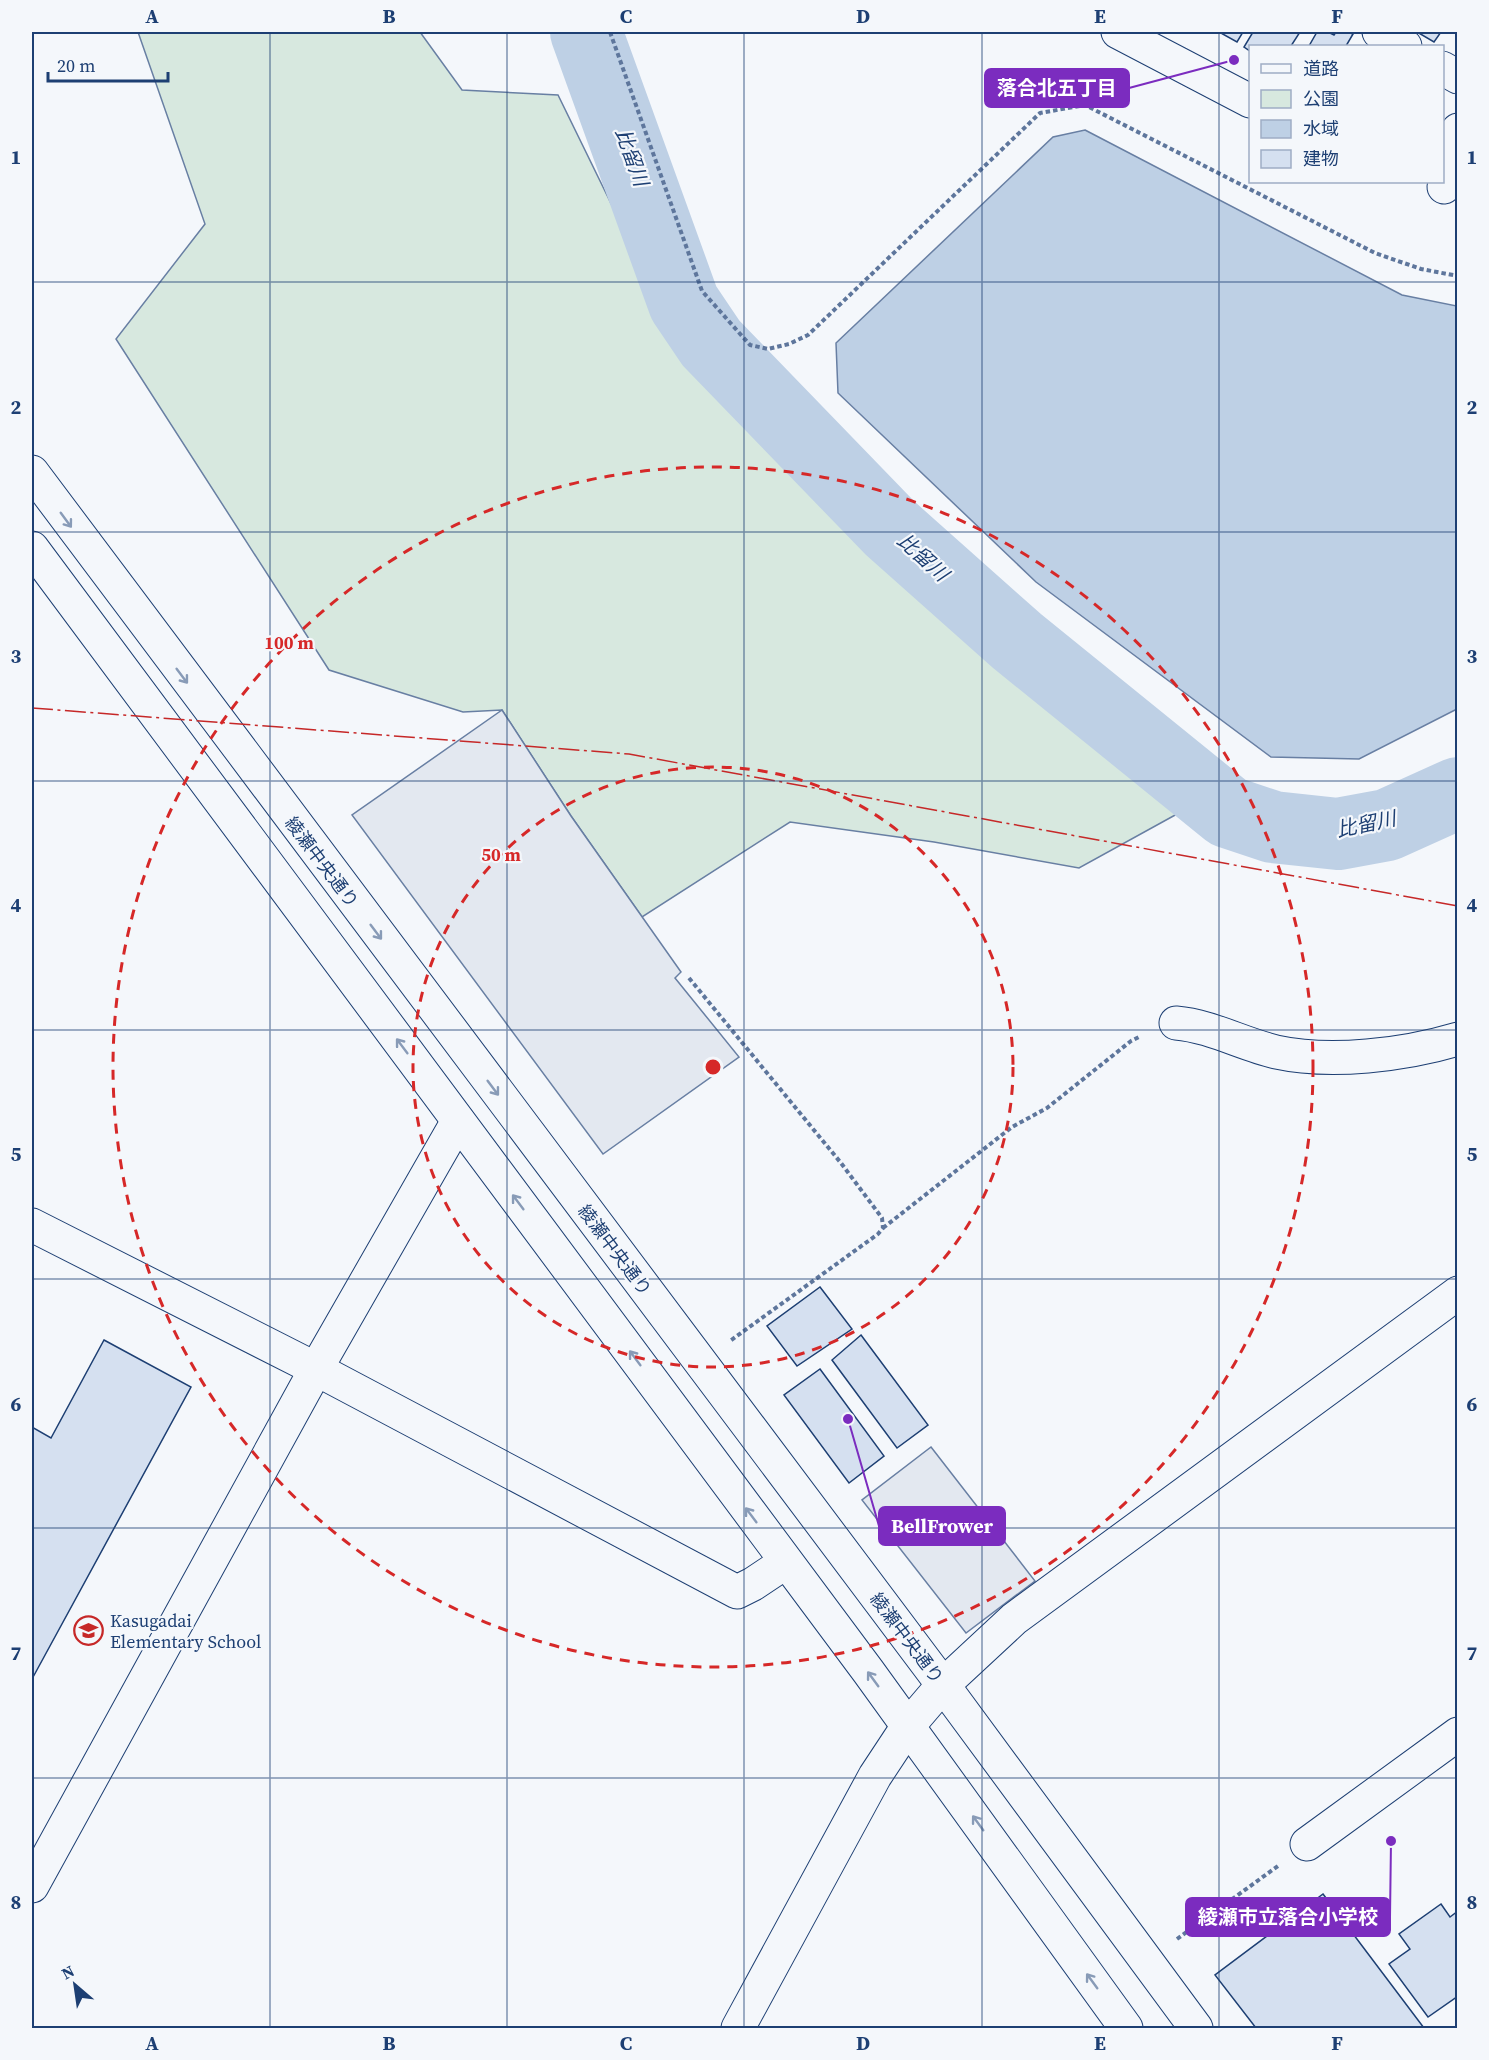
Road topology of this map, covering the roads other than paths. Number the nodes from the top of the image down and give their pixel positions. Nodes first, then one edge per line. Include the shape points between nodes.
1 (1118, 32) edge
2 (1379, 32) edge
3 (1403, 45) edge
4 (1444, 69) edge
5 (1458, 77) edge
6 (1249, 100) edge
7 (1458, 130) edge
8 (1444, 182) edge
9 (32, 472) edge
10 (37, 567) edge
11 (1176, 1023) road end
12 (1452, 1041) edge
13 (458, 1121) junction
14 (32, 1225) edge
15 (1458, 1293) edge
16 (316, 1369) junction
17 (786, 1562) junction
18 (943, 1685) junction
19 (908, 1726) junction
20 (1458, 1734) edge
21 (1307, 1844) road end
22 (32, 1886) edge
23 (738, 2028) edge
24 (1126, 2028) edge
25 (1196, 2028) edge

1 - 6 main road
2 - 3 main road
4 - 5 main road
7 - 8 main road
9 -> 18 main road, 綾瀬中央通り
13 -> 10 main road
11 - 12 main road via 1196,1025 1275,1051 1310,1058 1353,1056
13 - 16 main road
17 -> 13 main road
14 - 16 main road
15 - 18 main road via 1014,1619
16 - 17 main road via 737,1592
16 - 22 main road
19 -> 17 main road
18 - 19 main road
18 - 25 main road, 綾瀬中央通り
19 - 23 main road via 875,1776
24 -> 19 main road
20 - 21 main road

